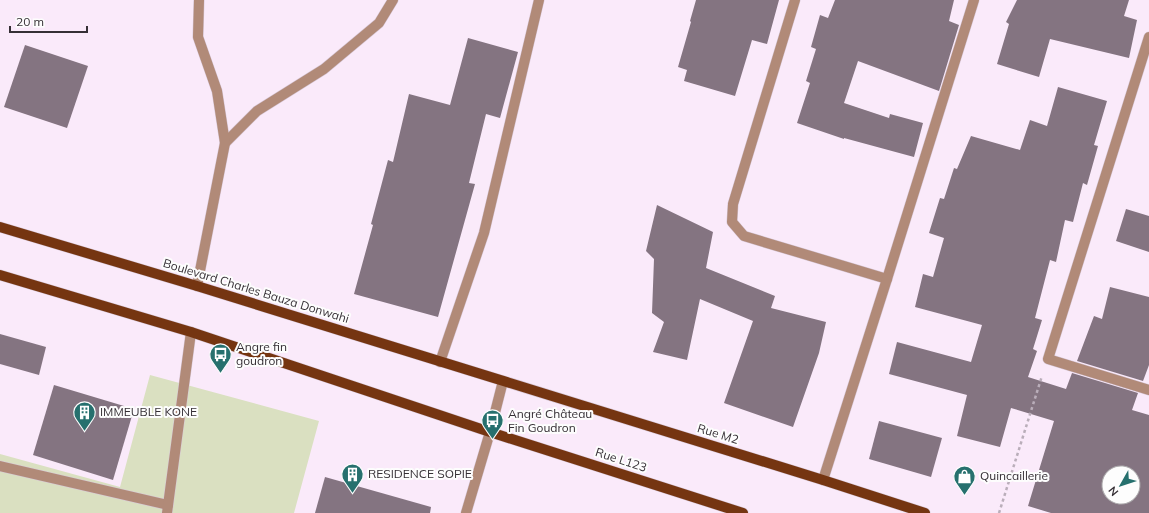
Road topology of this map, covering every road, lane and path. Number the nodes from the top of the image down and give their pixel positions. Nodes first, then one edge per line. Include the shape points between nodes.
1 (199, 0) edge
2 (393, 0) edge
3 (539, 0) edge
4 (795, 0) edge
5 (974, 0) edge
6 (1149, 37) edge
7 (225, 143) junction
8 (0, 227) edge
9 (0, 275) edge
10 (887, 279) junction
11 (197, 286) junction
12 (191, 332) junction
13 (1048, 359) junction
14 (440, 362) junction
15 (503, 381) junction
16 (1149, 390) edge
17 (490, 432) junction
18 (0, 466) edge
19 (823, 480) junction
20 (168, 509) edge
21 (466, 513) edge
22 (743, 513) edge
23 (925, 513) edge
24 (999, 513) edge

1 - 7 street via 198,37 217,90
2 - 7 street via 379,23 324,69 257,111
3 - 14 street via 484,233
4 - 10 street via 733,204 732,222 744,236
5 - 10 street
6 - 13 street
7 - 11 street
8 - 11 main road, Boulevard Charles Bauza Donwahi
9 - 12 main road
10 - 19 street
11 - 14 main road, Boulevard Charles Bauza Donwahi
12 - 17 main road
12 - 20 street
13 - 16 street
13 - 24 path
14 - 15 main road, Boulevard Charles Bauza Donwahi
15 - 17 street
15 - 19 main road, Rue M2
17 - 21 street
17 - 22 main road, Rue L123
18 - 20 street
19 - 23 main road, Rue M2

